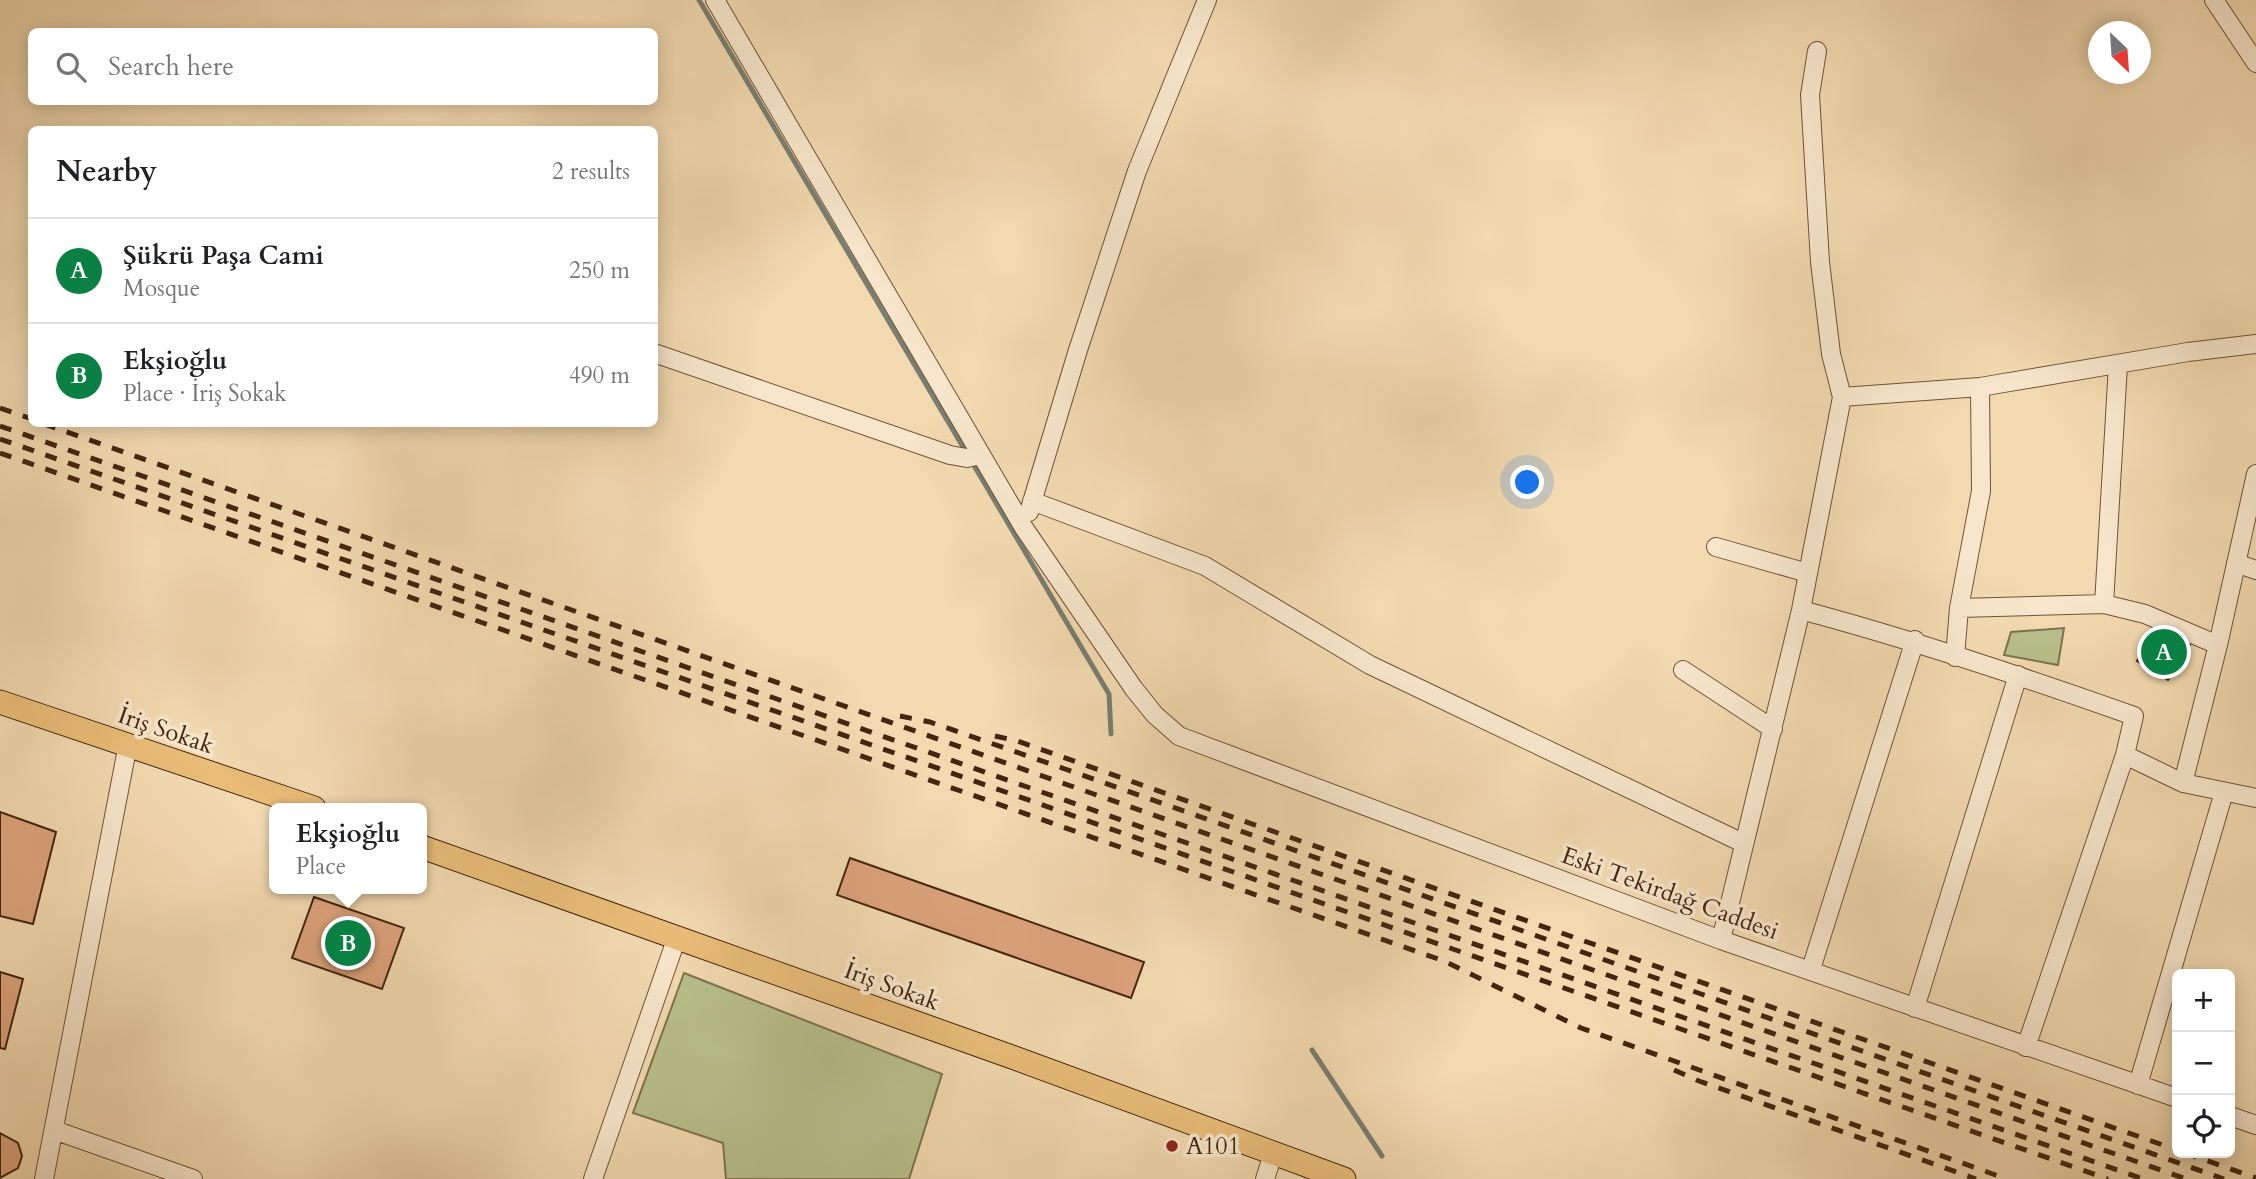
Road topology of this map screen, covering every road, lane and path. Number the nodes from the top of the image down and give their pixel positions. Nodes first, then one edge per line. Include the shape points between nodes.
1 (715, 0) edge
2 (1206, 0) edge
3 (2214, 0) edge
4 (1817, 51) dead end
5 (2256, 63) edge
6 (2256, 344) edge
7 (658, 354) edge
8 (2118, 365) junction
9 (1980, 387) junction
10 (1842, 397) junction
11 (976, 456) junction
12 (2256, 474) edge
13 (1032, 501) junction
14 (1024, 528) junction
15 (1716, 547) dead end
16 (2235, 564) junction
17 (2256, 570) edge
18 (1808, 573) junction
19 (2105, 604) junction
20 (1959, 608) junction
21 (1801, 610) junction
22 (1914, 640) junction
23 (2218, 645) junction
24 (1955, 657) junction
25 (1683, 670) dead end
26 (2018, 675) junction
27 (0, 702) edge
28 (1773, 729) junction
29 (128, 744) junction
30 (2125, 755) junction
31 (2183, 783) junction
32 (2224, 792) junction
33 (2256, 798) edge
34 (299, 803) edge
35 (1743, 844) junction
36 (427, 848) edge
37 (677, 937) junction
38 (1721, 940) junction
39 (1811, 969) junction
40 (1914, 1007) junction
41 (2026, 1047) junction
42 (2138, 1084) junction
43 (2172, 1096) edge
44 (2235, 1117) edge
45 (2255, 1120) edge
46 (54, 1130) junction
47 (1273, 1154) junction
48 (44, 1179) edge
49 (193, 1179) edge
50 (593, 1179) edge
51 (1265, 1179) edge
52 (1344, 1179) edge

1 - 11 street, Eski Tekirdağ Caddesi
2 - 13 street via 1137,171
3 - 5 street
4 - 10 street via 1810,95 1820,262 1831,354
6 - 8 street
7 - 11 street via 848,422
8 - 9 street
8 - 19 street
9 - 10 street
9 - 20 street via 1981,491
10 - 18 street
11 - 14 street, Eski Tekirdağ Caddesi
12 - 16 street
13 - 14 street
13 - 35 street via 1205,566 1370,665
14 - 38 street, Eski Tekirdağ Caddesi via 1155,715 1179,736
15 - 18 street
16 - 17 street
16 - 23 street
18 - 21 street
19 - 20 street
19 - 23 street via 2145,614
20 - 24 street
21 - 22 street
21 - 28 street
22 - 24 street
22 - 39 street
23 - 31 street
24 - 26 street
25 - 28 street
26 - 30 street via 2134,716
26 - 40 street
27 - 29 main road, İriş Sokak
28 - 35 street
29 - 34 main road, İriş Sokak
29 - 46 street
30 - 31 street
30 - 41 street
31 - 32 street
32 - 33 street
32 - 42 street
35 - 38 street
36 - 37 main road, İriş Sokak
37 - 47 main road, İriş Sokak
37 - 50 street
38 - 39 street, Eski Tekirdağ Caddesi
39 - 40 street, Eski Tekirdağ Caddesi
40 - 41 street, Eski Tekirdağ Caddesi
41 - 42 street, Eski Tekirdağ Caddesi
42 - 43 street, Eski Tekirdağ Caddesi
44 - 45 street
46 - 48 street
46 - 49 street
47 - 51 street
47 - 52 main road, İriş Sokak

